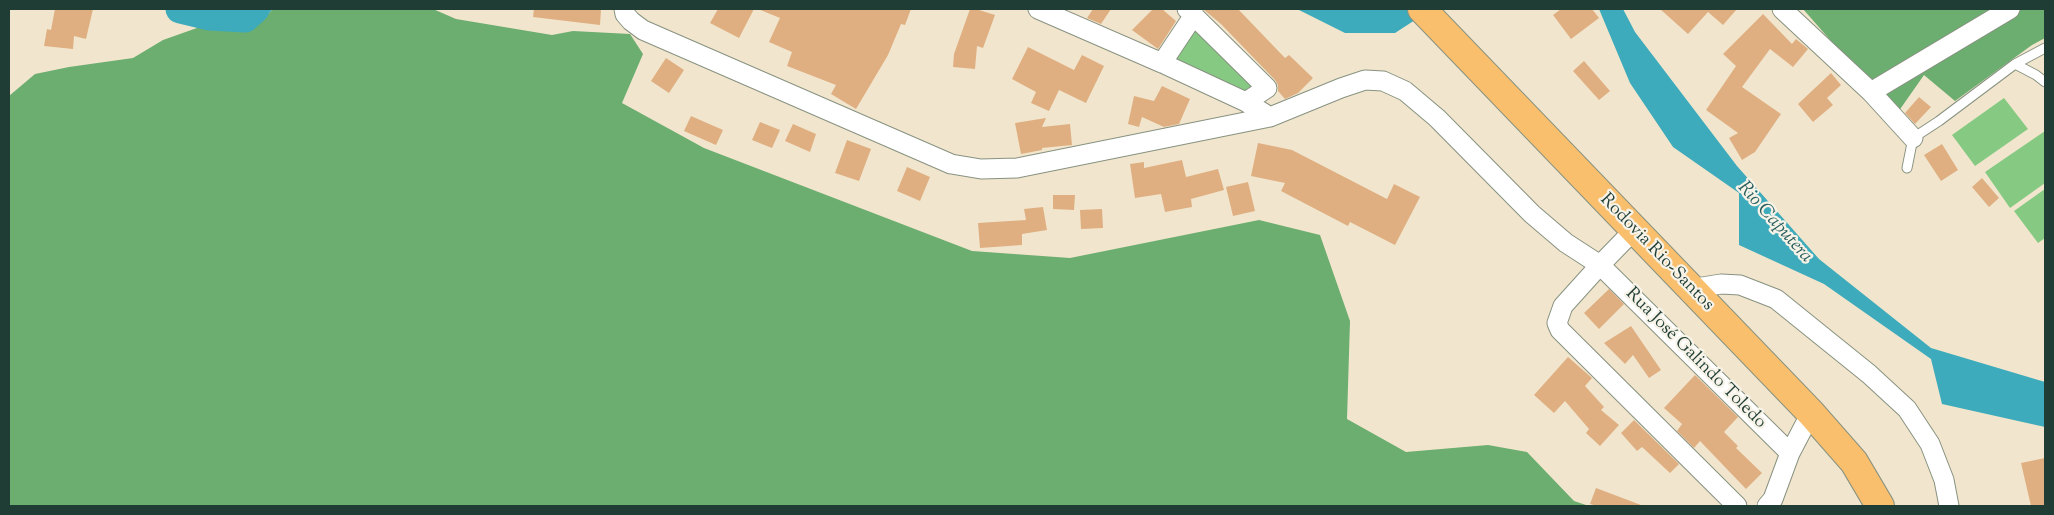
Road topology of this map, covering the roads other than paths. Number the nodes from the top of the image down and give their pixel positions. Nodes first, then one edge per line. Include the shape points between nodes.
1 (624, 9) edge
2 (1038, 9) edge
3 (1782, 9) edge
4 (2010, 9) edge
5 (1190, 12) edge
6 (1430, 17) edge
7 (2045, 48) edge
8 (1162, 63) junction
9 (2015, 64) junction
10 (2045, 82) edge
11 (1871, 92) junction
12 (1246, 102) junction
13 (1270, 117) junction
14 (1913, 138) junction
15 (1907, 168) dead end
16 (1634, 230) junction
17 (1600, 265) junction
18 (1690, 289) junction
19 (1811, 413) junction
20 (1790, 453) junction
21 (1737, 506) edge
22 (1767, 506) edge
23 (1880, 506) edge
24 (1950, 506) edge

1 - 13 street, Rua José Galindo Toledo via 631,22 643,30 951,164 981,169 1017,168
2 - 8 street
3 - 11 street
4 - 11 street
5 - 8 street
5 - 12 street via 1267,88
6 - 16 highway, Rodovia Rio-Santos
7 - 9 lane
8 - 12 street
9 - 10 lane
9 - 14 lane
11 - 14 street
12 - 13 street
13 - 17 street, Rua José Galindo Toledo via 1365,80 1382,81 1405,91 1437,118 1532,214 1566,243
14 - 15 lane
16 - 17 street
16 - 18 highway, Rodovia Rio-Santos
17 - 20 street, Rua José Galindo Toledo
17 - 21 street via 1562,306 1557,323 1560,330
18 - 19 highway, Rodovia Rio-Santos
18 - 24 street via 1721,284 1740,285 1776,299 1869,374 1906,409 1930,444
19 - 20 street
19 - 23 highway, Rodovia Rio-Santos via 1854,462
20 - 22 street via 1773,499

